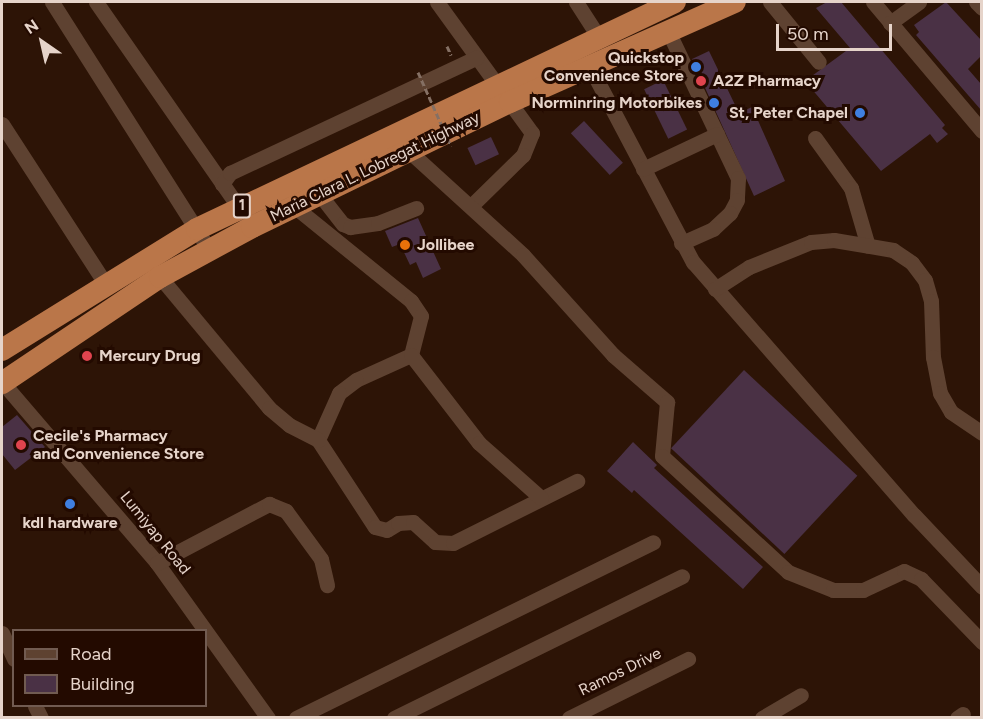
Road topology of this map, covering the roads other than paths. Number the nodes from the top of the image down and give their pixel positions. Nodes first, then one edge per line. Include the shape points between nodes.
1 (52, 2) edge
2 (96, 2) edge
3 (436, 2) edge
4 (576, 2) edge
5 (675, 2) edge
6 (735, 2) edge
7 (770, 2) edge
8 (873, 2) edge
9 (919, 2) edge
10 (976, 2) edge
11 (981, 8) edge
12 (890, 23) junction
13 (669, 33) junction
14 (598, 36) junction
15 (476, 58) junction
16 (819, 62) dead end
17 (590, 68) junction
18 (495, 84) junction
19 (510, 102) junction
20 (2, 124) edge
21 (981, 131) edge
22 (717, 134) junction
23 (815, 138) dead end
24 (410, 152) junction
25 (643, 169) junction
26 (222, 184) junction
27 (320, 195) junction
28 (471, 206) junction
29 (295, 207) junction
30 (239, 208) junction
31 (417, 208) dead end
32 (252, 227) junction
33 (197, 229) junction
34 (681, 243) junction
35 (868, 246) junction
36 (209, 249) junction
37 (160, 277) junction
38 (105, 283) junction
39 (715, 289) junction
40 (2, 350) edge
41 (411, 355) junction
42 (2, 382) edge
43 (981, 433) edge
44 (318, 440) junction
45 (577, 481) dead end
46 (541, 498) junction
47 (653, 542) dead end
48 (157, 563) junction
49 (682, 576) dead end
50 (327, 585) dead end
51 (981, 587) edge
52 (205, 629) edge
53 (207, 632) edge
54 (2, 633) edge
55 (981, 642) edge
56 (12, 655) edge
57 (687, 659) dead end
58 (801, 694) dead end
59 (268, 717) edge
60 (296, 717) edge
61 (394, 717) edge
62 (569, 717) edge
63 (762, 717) edge

1 - 33 street
2 - 26 street
3 - 15 street
4 - 14 street
5 - 14 highway, Maria Clara L. Lobregat Highway / 1
6 - 13 highway, Maria Clara L. Lobregat Highway / 1
7 - 16 street
8 - 12 street
9 - 12 street
10 - 11 street
12 - 21 street
13 - 17 highway, Maria Clara L. Lobregat Highway / 1
13 - 22 street
14 - 18 highway, Maria Clara L. Lobregat Highway / 1
15 - 18 street
15 - 26 street via 230,173
17 - 19 highway, Maria Clara L. Lobregat Highway / 1
17 - 25 street
18 - 19 street
18 - 30 highway, Maria Clara L. Lobregat Highway / 1
19 - 24 highway, Maria Clara L. Lobregat Highway / 1
19 - 28 street via 532,133 530,146
20 - 38 street
22 - 25 street
22 - 34 street via 738,178 737,200 714,229
23 - 35 street via 851,188
24 - 27 highway, Maria Clara L. Lobregat Highway / 1
24 - 28 street
25 - 34 street
26 - 30 street
27 - 29 highway, Maria Clara L. Lobregat Highway / 1
27 - 31 street via 343,224 350,226 378,223
28 - 55 street via 548,279 613,355 667,402 662,456 788,572 833,590 863,590 904,571 921,579
29 - 32 highway, Maria Clara L. Lobregat Highway / 1
29 - 41 street via 418,309 422,324
30 - 32 street
30 - 33 highway, Maria Clara L. Lobregat Highway / 1
32 - 36 highway, Maria Clara L. Lobregat Highway / 1
33 - 36 street
33 - 38 highway, Maria Clara L. Lobregat Highway / 1
34 - 39 street
35 - 39 street via 834,240 811,242 749,267
35 - 43 street via 893,250 912,263 925,280 931,301 933,357 940,393 951,412
36 - 37 highway, Maria Clara L. Lobregat Highway / 1
37 - 42 highway, Maria Clara L. Lobregat Highway / 1
37 - 44 street via 269,408
38 - 40 highway, Maria Clara L. Lobregat Highway / 1
39 - 51 street
41 - 44 street via 356,380 339,393
41 - 46 street via 479,443
42 - 48 street, Lumiyap Road
44 - 46 street via 368,520 381,530 413,522 435,542 453,543
45 - 46 street
47 - 60 street
48 - 50 street via 269,504 286,511 315,551
48 - 52 street, Lumiyap Road
49 - 61 street
53 - 59 street, Lumiyap Road
54 - 56 street
57 - 62 street, Ramos Drive
58 - 63 street

